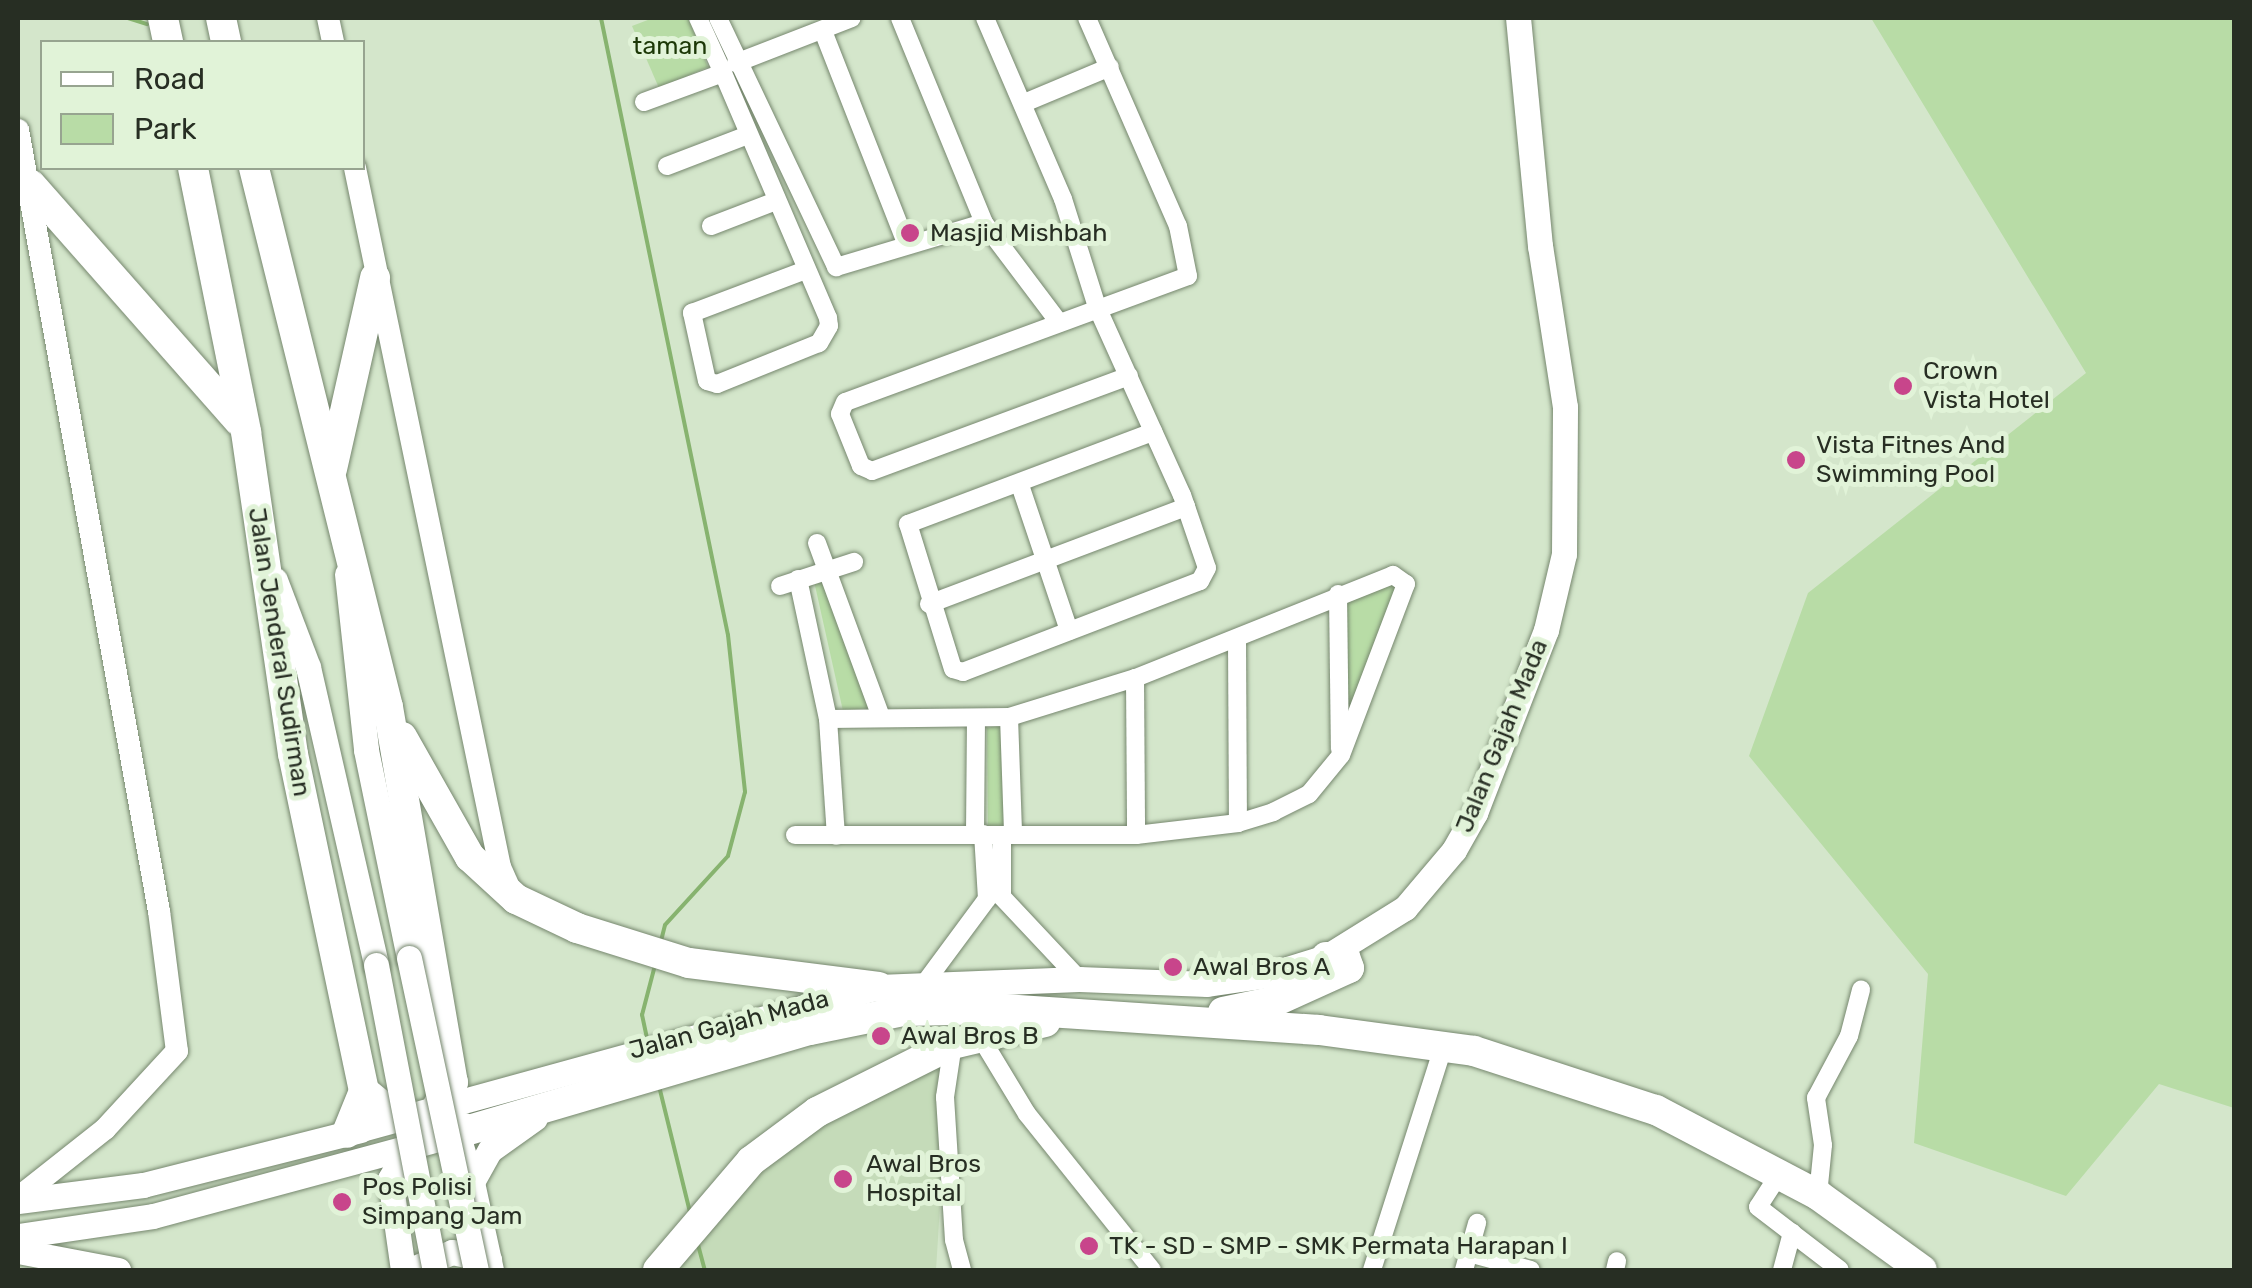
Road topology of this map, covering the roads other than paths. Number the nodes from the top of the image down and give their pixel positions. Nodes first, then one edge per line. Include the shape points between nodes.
1 (698, 18) edge
2 (718, 18) edge
3 (852, 18) edge
4 (900, 18) edge
5 (985, 18) edge
6 (1087, 18) edge
7 (1518, 18) edge
8 (823, 31) junction
9 (730, 68) junction
10 (1110, 68) junction
11 (644, 102) dead end
12 (1024, 103) junction
13 (18, 130) edge
14 (748, 135) junction
15 (667, 166) dead end
16 (193, 170) edge
17 (254, 170) edge
18 (355, 170) edge
19 (31, 185) junction
20 (776, 201) junction
21 (984, 223) junction
22 (711, 226) dead end
23 (906, 243) junction
24 (806, 270) junction
25 (375, 278) junction
26 (1097, 307) junction
27 (1056, 320) junction
28 (1130, 376) junction
29 (246, 432) junction
30 (1152, 432) junction
31 (330, 482) junction
32 (1020, 486) junction
33 (1186, 507) junction
34 (261, 543) junction
35 (817, 544) dead end
36 (348, 550) junction
37 (1044, 558) junction
38 (854, 562) dead end
39 (828, 573) junction
40 (1338, 594) junction
41 (929, 604) junction
42 (1068, 631) junction
43 (1237, 639) junction
44 (1135, 678) junction
45 (388, 707) junction
46 (880, 714) junction
47 (1010, 718) junction
48 (828, 719) junction
49 (976, 719) junction
50 (1340, 756) junction
51 (1238, 823) junction
52 (993, 834) junction
53 (796, 835) dead end
54 (1136, 835) junction
55 (836, 836) junction
56 (994, 898) junction
57 (516, 899) junction
58 (1326, 958) junction
59 (1080, 978) junction
60 (433, 979) junction
61 (924, 984) junction
62 (878, 987) junction
63 (1861, 990) dead end
64 (348, 1001) junction
65 (1097, 1015) junction
66 (806, 1017) junction
67 (1171, 1018) junction
68 (967, 1041) junction
69 (1444, 1044) junction
70 (364, 1091) junction
71 (552, 1109) junction
72 (417, 1131) junction
73 (347, 1133) junction
74 (1780, 1173) junction
75 (472, 1182) junction
76 (1818, 1195) junction
77 (18, 1199) edge
78 (1477, 1223) dead end
79 (1792, 1232) junction
80 (18, 1236) edge
81 (18, 1251) edge
82 (1466, 1262) edge
83 (485, 1267) edge
84 (118, 1270) edge
85 (403, 1270) edge
86 (411, 1270) edge
87 (435, 1270) edge
88 (658, 1270) edge
89 (962, 1270) edge
90 (1152, 1270) edge
91 (1372, 1270) edge
92 (1530, 1270) edge
93 (1782, 1270) edge
94 (1840, 1270) edge
95 (1922, 1270) edge

1 - 9 street
2 - 9 street
3 - 8 street
4 - 21 street
5 - 12 street
6 - 10 street
7 - 58 main road, Jalan Gajah Mada via 1540,246 1566,407 1564,554 1518,706 1460,840 1406,908
8 - 9 street
8 - 23 street
9 - 11 street
9 - 14 street
9 - 23 street via 836,268
10 - 12 street
10 - 26 street via 1178,226 1189,273
12 - 26 street
13 - 19 street
14 - 15 street
14 - 20 street
16 - 29 highway, Jalan Jenderal Sudirman
17 - 31 highway
18 - 25 street
19 - 29 highway via 76,244 216,388
19 - 77 street via 159,911 177,1051 105,1129
20 - 22 street
20 - 24 street
21 - 23 street
21 - 27 street
24 - 24 street via 828,318 825,339 717,384 707,382 692,313
25 - 31 highway
25 - 57 street via 500,867
26 - 27 street
26 - 28 street
27 - 28 street via 844,402 840,414 861,466 876,470
28 - 30 street
29 - 34 highway, Jalan Jenderal Sudirman
30 - 32 street
30 - 33 street
31 - 36 highway
32 - 37 street
32 - 41 street via 908,524
33 - 37 street
33 - 42 street via 1207,563 1200,581
34 - 64 highway, Jalan Jenderal Sudirman via 293,754
34 - 87 main road, bridge via 308,667 376,964
35 - 39 street
36 - 45 highway
36 - 83 main road, bridge via 348,623 360,712 408,958
37 - 41 street
37 - 42 street
38 - 39 street
39 - 46 street
39 - 48 street via 789,583
40 - 43 street
40 - 50 street
40 - 50 street via 1396,574 1406,584
41 - 42 street via 957,672
43 - 44 street
43 - 51 street
44 - 47 street
44 - 54 street
45 - 57 highway via 449,825 470,856
45 - 60 highway
46 - 48 street
46 - 49 street
47 - 49 street
47 - 52 street
48 - 55 street
49 - 52 street
50 - 51 street via 1309,794
51 - 54 street
52 - 54 street
52 - 55 street
52 - 56 street
53 - 55 street
56 - 59 street
56 - 61 street
57 - 62 highway via 577,928 737,974
58 - 59 main road, Jalan Gajah Mada via 1207,984
58 - 67 highway via 1345,957 1348,968 1276,1001
59 - 61 main road, Jalan Gajah Mada
60 - 64 highway via 403,1010 379,1012
60 - 72 highway via 453,1082
61 - 62 main road, Jalan Gajah Mada
62 - 66 main road, Jalan Gajah Mada
63 - 76 street via 1849,1036 1816,1098 1824,1144
64 - 70 highway, Jalan Jenderal Sudirman
65 - 66 highway, Jalan Gajah Mada via 934,1009
65 - 67 highway, Jalan Gajah Mada
65 - 68 highway
66 - 71 highway, Jalan Gajah Mada via 697,1066
66 - 72 main road, Jalan Gajah Mada via 684,1036 486,1093
67 - 69 highway, Jalan Gajah Mada
68 - 88 highway via 817,1112 730,1182
68 - 89 street via 945,1097 954,1240
68 - 90 street
69 - 74 highway, Jalan Gajah Mada via 1656,1110
69 - 91 street
70 - 72 highway
70 - 73 highway
71 - 72 highway, Jalan Gajah Mada via 492,1125
71 - 75 main road via 498,1141
72 - 73 main road
72 - 75 main road via 466,1152
72 - 80 main road via 153,1216
72 - 85 main road via 390,1179
73 - 77 main road via 142,1185
74 - 76 highway, Jalan Gajah Mada
74 - 79 street via 1758,1208
75 - 83 main road
76 - 95 highway, Jalan Gajah Mada
78 - 82 street
79 - 93 street
79 - 94 street
81 - 84 main road
82 - 92 street
83 - 86 main road via 452,1252

